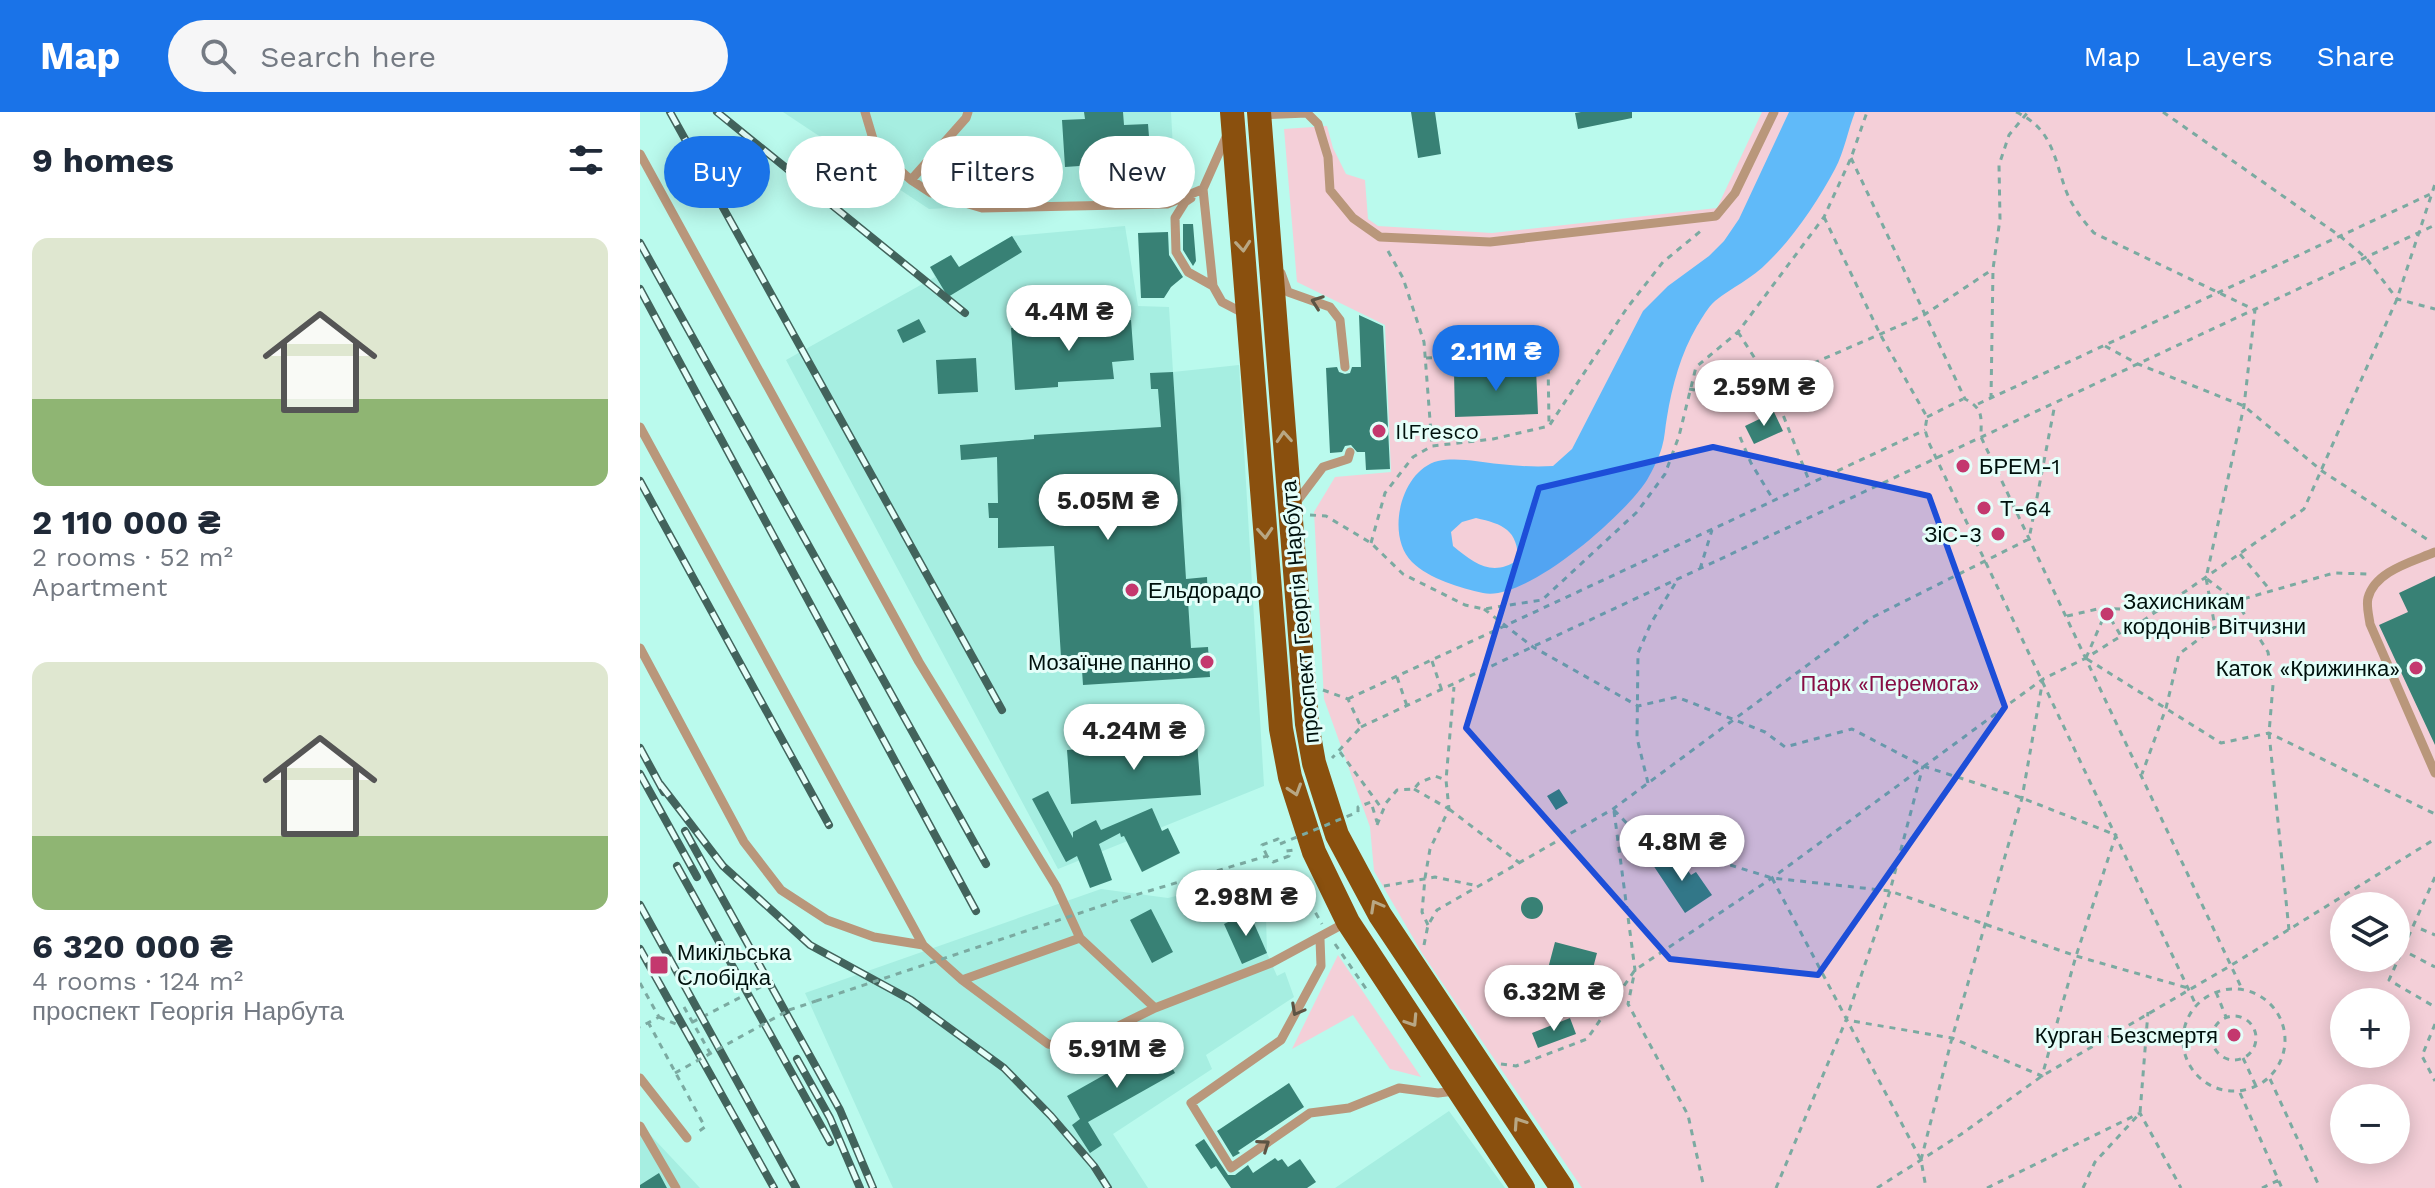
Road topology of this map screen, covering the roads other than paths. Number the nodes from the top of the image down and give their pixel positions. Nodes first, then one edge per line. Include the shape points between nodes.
1 (865, 112) edge
2 (968, 112) edge
3 (1774, 112) edge
4 (1259, 114) edge
5 (1233, 116) edge
6 (640, 154) edge
7 (911, 180) junction
8 (1203, 189) junction
9 (1270, 250) junction
10 (1213, 286) junction
11 (1249, 321) junction
12 (1345, 367) dead end
13 (640, 427) edge
14 (1350, 452) dead end
15 (1301, 512) junction
16 (2435, 552) edge
17 (640, 648) edge
18 (2435, 773) edge
19 (1348, 922) junction
20 (1080, 938) junction
21 (1320, 939) junction
22 (923, 945) junction
23 (962, 980) junction
24 (1155, 1008) junction
25 (640, 1078) edge
26 (1458, 1091) junction
27 (640, 1126) edge
28 (687, 1138) dead end
29 (676, 1188) edge
30 (1523, 1188) edge
31 (1562, 1188) edge

1 - 7 lane via 876,149
2 - 7 lane
3 - 4 lane via 1735,193 1716,216 1490,242 1380,237 1353,218 1330,190 1318,124 1307,113
4 - 9 main road, проспект Георгія Нарбута
5 - 8 lane
5 -> 11 main road, проспект Георгія Нарбута
6 - 20 lane via 919,662 1056,886
7 - 8 lane via 931,193 982,208 1167,204
8 - 10 lane
8 - 10 lane via 1175,218 1176,252 1188,272
12 -> 9 lane via 1340,320 1330,307 1288,292
15 -> 9 main road, проспект Георгія Нарбута
10 - 11 lane via 1222,302 1244,312
11 -> 19 main road, проспект Георгія Нарбута via 1255,490 1281,729 1314,852
13 - 22 lane
14 - 15 lane via 1343,462 1323,467
31 -> 15 main road, проспект Георгія Нарбута via 1380,915 1337,835 1307,724
16 - 18 lane via 2385,574 2367,601 2370,624
17 - 22 lane via 744,842 781,890 827,920 874,937
19 - 21 lane
19 -> 26 main road, проспект Георгія Нарбута
20 - 23 lane
20 - 24 lane
21 - 24 lane
21 -> 26 lane via 1321,966 1281,1040 1191,1103 1231,1168 1310,1113 1349,1108 1399,1088
22 - 23 lane
23 - 24 lane via 1048,1044 1074,1048
25 - 28 lane
26 - 30 main road, проспект Георгія Нарбута
27 - 29 lane

